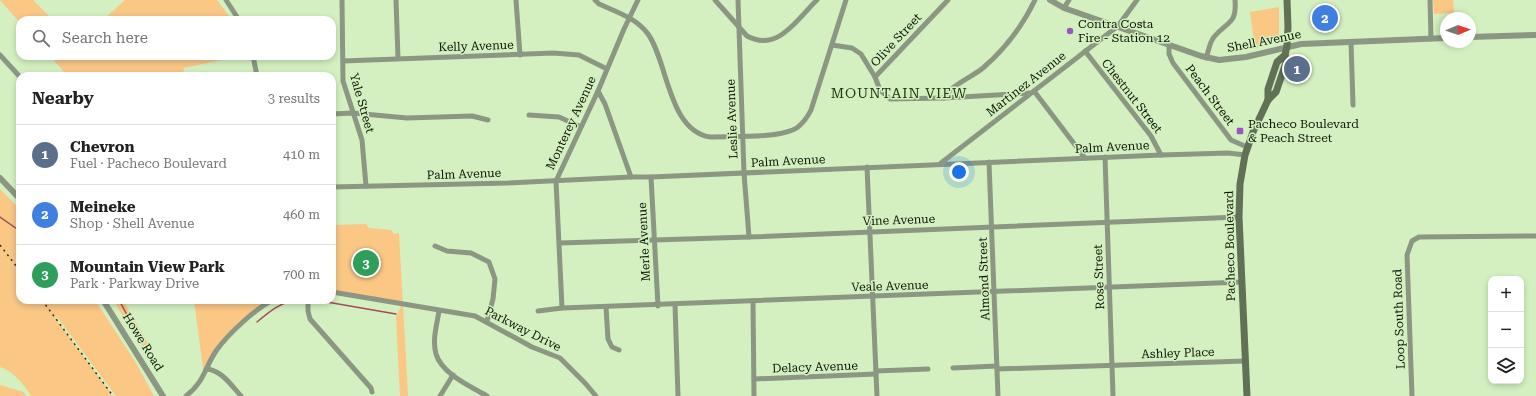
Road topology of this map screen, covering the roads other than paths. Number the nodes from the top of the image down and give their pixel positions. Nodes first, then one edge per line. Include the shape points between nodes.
1 (226, 0) edge
2 (342, 0) edge
3 (396, 0) edge
4 (516, 0) edge
5 (595, 0) edge
6 (638, 0) edge
7 (715, 0) edge
8 (738, 0) edge
9 (817, 0) edge
10 (846, 0) edge
11 (948, 0) edge
12 (1035, 0) edge
13 (1050, 0) edge
14 (1069, 0) edge
15 (1137, 0) edge
16 (1235, 0) edge
17 (1287, 0) edge
18 (1430, 0) edge
19 (1064, 8) junction
20 (236, 16) edge
21 (630, 18) junction
22 (1118, 26) junction
23 (739, 28) junction
24 (1536, 35) edge
25 (1476, 37) edge
26 (1440, 38) edge
27 (1431, 39) junction
28 (1351, 42) junction
29 (832, 45) junction
30 (1169, 45) junction
31 (1287, 46) junction
32 (1085, 51) junction
33 (0, 55) edge
34 (520, 55) junction
35 (398, 58) junction
36 (1206, 58) junction
37 (254, 60) edge
38 (343, 61) junction
39 (607, 69) junction
40 (256, 72) edge
41 (16, 73) edge
42 (875, 77) junction
43 (598, 91) junction
44 (1033, 92) junction
45 (944, 98) junction
46 (1353, 105) dead end
47 (353, 113) junction
48 (336, 114) edge
49 (529, 114) dead end
50 (488, 120) dead end
51 (581, 127) junction
52 (743, 136) junction
53 (1247, 147) junction
54 (1161, 155) junction
55 (1245, 155) junction
56 (1105, 157) junction
57 (1085, 158) junction
58 (989, 162) junction
59 (941, 164) junction
60 (867, 167) junction
61 (744, 173) junction
62 (631, 177) junction
63 (651, 177) junction
64 (0, 178) edge
65 (556, 181) junction
66 (366, 186) junction
67 (336, 187) edge
68 (16, 195) edge
69 (1239, 217) junction
70 (1107, 222) junction
71 (992, 226) junction
72 (869, 232) junction
73 (1536, 236) edge
74 (749, 237) junction
75 (654, 240) junction
76 (560, 242) junction
77 (435, 246) dead end
78 (1242, 282) junction
79 (1110, 288) junction
80 (994, 292) junction
81 (336, 293) edge
82 (872, 297) junction
83 (753, 301) junction
84 (106, 304) edge
85 (265, 304) edge
86 (308, 304) edge
87 (675, 304) junction
88 (658, 306) junction
89 (606, 307) junction
90 (562, 308) junction
91 (439, 311) junction
92 (538, 311) dead end
93 (487, 321) junction
94 (619, 350) dead end
95 (1245, 361) junction
96 (1112, 365) junction
97 (953, 368) dead end
98 (997, 368) junction
99 (208, 369) junction
100 (928, 369) dead end
101 (876, 372) junction
102 (453, 375) junction
103 (754, 379) junction
104 (372, 392) dead end
105 (163, 396) edge
106 (186, 396) edge
107 (241, 396) edge
108 (440, 396) edge
109 (487, 396) edge
110 (596, 396) edge
111 (678, 396) edge
112 (754, 396) edge
113 (877, 396) edge
114 (998, 396) edge
115 (1113, 396) edge
116 (1247, 396) edge
117 (1412, 396) edge

1 - 20 street
2 - 38 street, Yale Street
3 - 35 street
4 - 34 street
5 - 21 street
6 - 21 street, Monterey Avenue
7 - 23 street
8 - 23 street, Leslie Avenue
9 - 23 street via 788,31 771,39 753,39
10 - 29 street
11 - 42 street, Olive Street
12 - 45 street via 1022,25 1003,48 973,76 949,91
13 - 19 street, Shell Avenue
14 - 19 street
15 - 22 street, Martinez Avenue
16 - 36 street via 1233,19 1211,41
17 - 31 main road, Pacheco Boulevard
18 - 27 street
19 - 22 street, Shell Avenue
21 - 39 street, Monterey Avenue
21 - 52 street via 639,23 648,34 658,54 672,96 692,129 704,136
22 - 30 street, Shell Avenue
22 - 32 street, Martinez Avenue
23 - 52 street, Leslie Avenue
24 - 25 street
26 - 27 street, Shell Avenue
27 - 28 street, Shell Avenue
28 - 31 street, Shell Avenue
28 - 46 street
29 - 42 street via 852,48 861,54
29 - 52 street via 812,110 805,120 798,127 784,133
30 - 36 street, Shell Avenue
30 - 53 street, Peach Street via 1173,63 1231,140
31 - 36 street, Shell Avenue via 1238,59
31 - 53 main road, Pacheco Boulevard via 1281,80 1276,92 1268,100
32 - 44 street, Martinez Avenue
32 - 54 street, Chestnut Street via 1151,136
33 - 41 street
34 - 35 street, Kelly Avenue
34 - 39 street, Kelly Avenue via 579,55
35 - 38 street, Kelly Avenue
37 - 40 street
38 - 47 street, Yale Street via 343,81
39 - 43 street, Monterey Avenue
42 - 45 street via 880,90 890,99
43 - 51 street, Monterey Avenue
43 - 62 street
44 - 45 street
44 - 57 street
44 - 59 street, Martinez Avenue
47 - 48 street
47 - 50 street via 407,118 472,116
47 - 66 street, Yale Street via 362,140
49 - 51 street via 559,117
51 - 65 street, Monterey Avenue
52 - 61 street, Leslie Avenue
53 - 55 main road, Pacheco Boulevard
54 - 55 street, Palm Avenue via 1228,152
54 - 56 street, Palm Avenue
55 - 69 main road, Pacheco Boulevard via 1240,184
56 - 57 street, Palm Avenue
56 - 70 street, Rose Street
57 - 58 street, Palm Avenue
58 - 59 street, Palm Avenue
58 - 71 street, Almond Street
59 - 60 street, Palm Avenue
60 - 61 street, Palm Avenue
60 - 72 street
61 - 63 street, Palm Avenue
61 - 74 street, Leslie Avenue
62 - 63 street, Palm Avenue
62 - 65 street, Palm Avenue
63 - 75 street, Merle Avenue
64 - 68 street
65 - 66 street, Palm Avenue
65 - 76 street, Monterey Avenue
66 - 67 street, Palm Avenue
69 - 70 street, Vine Avenue
69 - 78 main road, Pacheco Boulevard
70 - 71 street, Vine Avenue
70 - 79 street, Rose Street
71 - 72 street, Vine Avenue
71 - 80 street, Almond Street
72 - 74 street, Vine Avenue
72 - 82 street
73 - 117 street, Loop South Road via 1419,237 1412,241 1407,255
74 - 75 street, Vine Avenue
75 - 76 street, Vine Avenue
75 - 88 street, Merle Avenue
76 - 90 street, Monterey Avenue
77 - 93 street via 447,251 471,253 489,262 494,279 493,298
78 - 79 street, Veale Avenue
78 - 95 main road, Pacheco Boulevard
79 - 80 street, Veale Avenue
79 - 96 street, Rose Street
80 - 82 street, Veale Avenue
80 - 98 street, Almond Street
81 - 91 street, Parkway Drive
82 - 83 street, Veale Avenue
82 - 101 street
83 - 87 street, Veale Avenue
83 - 103 street
84 - 105 street, Howe Road
85 - 99 street via 224,341
86 - 104 street via 310,319
87 - 88 street, Veale Avenue
87 - 111 street
88 - 89 street, Veale Avenue
89 - 90 street, Veale Avenue
89 - 94 street via 608,339 612,347
90 - 92 street, Veale Avenue
91 - 93 street, Parkway Drive via 475,316
91 - 102 street via 435,338 436,353 442,365
93 - 110 street, Parkway Drive via 532,347 560,358
95 - 96 street, Ashley Place
95 - 116 main road, Pacheco Boulevard
96 - 98 street
96 - 115 street, Rose Street
97 - 98 street
98 - 114 street, Almond Street
99 - 106 street
99 - 107 street via 215,370 223,376
100 - 101 street, Delacy Avenue
101 - 103 street, Delacy Avenue
101 - 113 street
102 - 108 street
102 - 109 street
103 - 112 street

